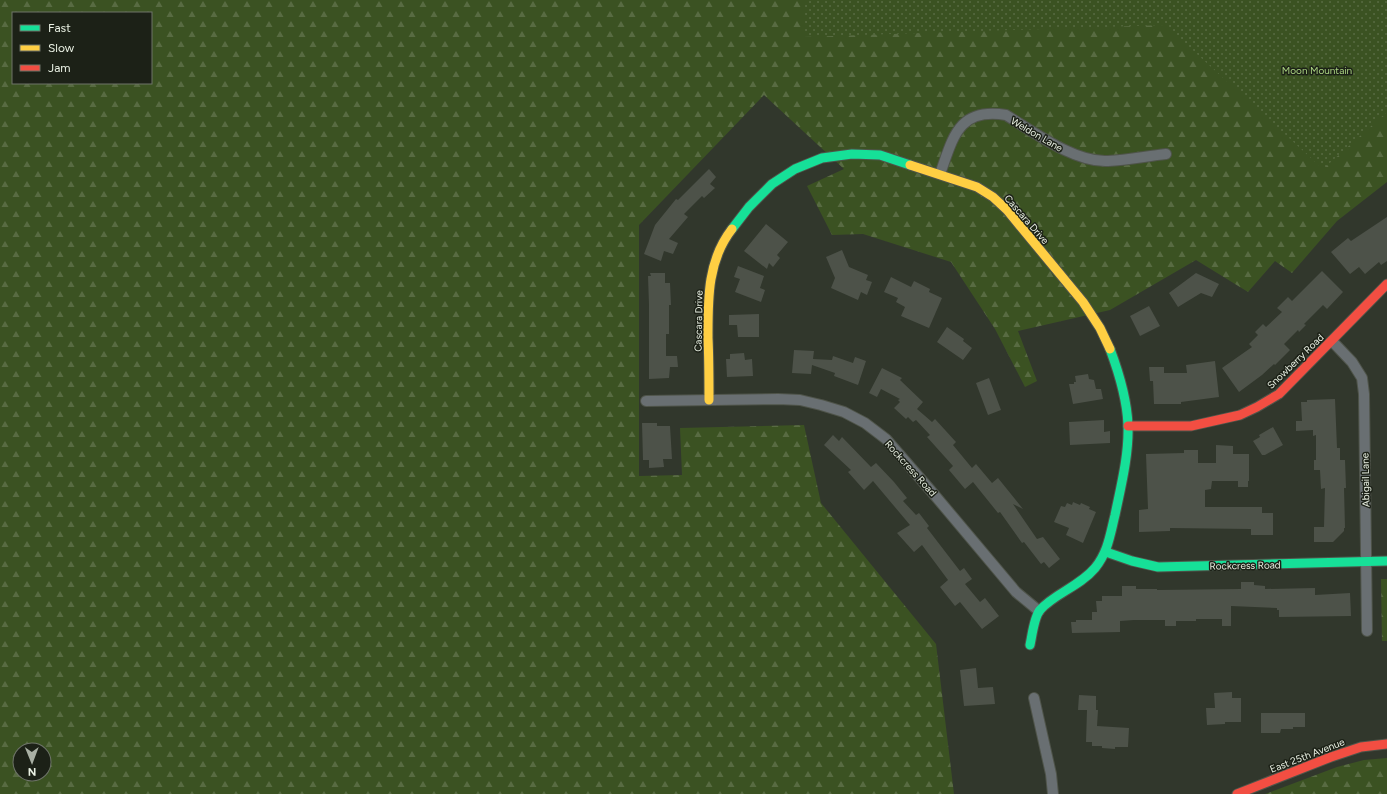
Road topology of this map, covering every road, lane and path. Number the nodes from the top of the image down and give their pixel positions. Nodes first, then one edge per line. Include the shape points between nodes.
1 (1166, 154) dead end
2 (940, 174) junction
3 (1387, 284) edge
4 (1332, 341) junction
5 (709, 400) junction
6 (646, 401) dead end
7 (1128, 426) junction
8 (1106, 552) junction
9 (1387, 561) edge
10 (1366, 562) junction
11 (1040, 611) junction
12 (1367, 631) dead end
13 (1030, 645) dead end
14 (1034, 698) dead end
15 (1387, 744) edge
16 (1053, 794) edge
17 (1237, 794) edge

1 - 2 street, Weldon Lane via 1108,161 1090,160 1073,155 1006,116 981,115 971,118 960,127
2 - 5 street, Cascara Drive via 880,155 852,154 822,158 795,169 772,184 753,202 728,233 716,257 710,280
2 - 7 street, Cascara Drive via 977,187 993,197 1007,210 1083,302 1100,328 1116,364
3 - 4 street, Snowberry Road
4 - 7 street, Snowberry Road via 1279,394 1240,415 1191,426
4 - 10 street, Abigail Lane via 1352,362 1362,378
5 - 6 street, Rockcress Road
5 - 11 street, Rockcress Road via 800,400 844,412 865,423 886,439 1016,592
7 - 8 street, Cascara Drive via 1123,478
8 - 10 street, Rockcress Road via 1137,564 1158,567
8 - 11 street, Cascara Drive via 1081,582
9 - 10 street, Rockcress Road
10 - 12 street, Abigail Lane
11 - 13 street, Cascara Drive
14 - 16 street
15 - 17 street, East 25th Avenue via 1361,747 1330,757

